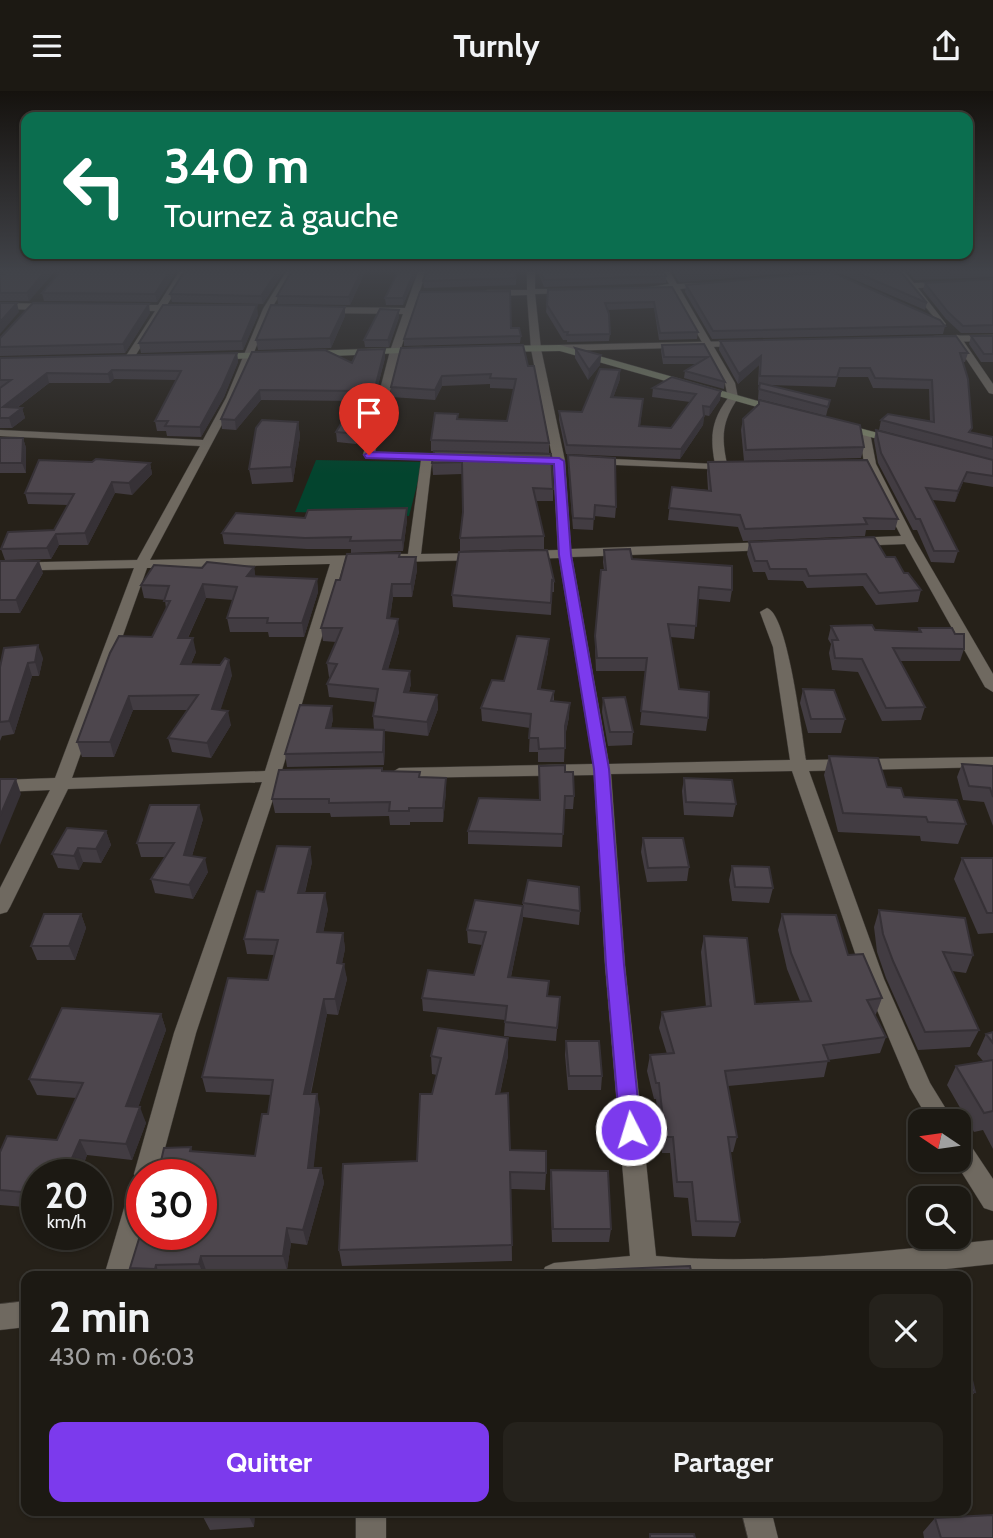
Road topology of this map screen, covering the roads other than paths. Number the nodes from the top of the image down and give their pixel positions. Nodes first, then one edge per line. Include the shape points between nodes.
1 (141, 340) edge
2 (256, 340) edge
3 (399, 340) edge
4 (535, 340) edge
5 (705, 340) edge
6 (958, 340) edge
7 (749, 343) edge
8 (708, 344) junction
9 (560, 348) junction
10 (484, 349) edge
11 (536, 349) junction
12 (433, 350) edge
13 (395, 351) junction
14 (302, 354) edge
15 (289, 355) edge
16 (250, 356) junction
17 (196, 357) edge
18 (116, 359) edge
19 (129, 359) junction
20 (143, 359) edge
21 (993, 391) edge
22 (733, 398) junction
23 (786, 412) edge
24 (825, 422) edge
25 (0, 433) edge
26 (865, 433) junction
27 (204, 443) junction
28 (903, 443) edge
29 (427, 457) junction
30 (470, 457) edge
31 (564, 461) junction
32 (749, 467) edge
33 (722, 468) junction
34 (909, 540) junction
35 (840, 543) edge
36 (785, 545) edge
37 (565, 555) junction
38 (414, 557) junction
39 (338, 560) junction
40 (142, 563) junction
41 (0, 567) edge
42 (767, 612) dead end
43 (993, 687) edge
44 (993, 762) edge
45 (799, 766) junction
46 (602, 769) junction
47 (382, 773) edge
48 (314, 775) edge
49 (272, 776) junction
50 (62, 783) junction
51 (0, 786) edge
52 (0, 907) edge
53 (935, 1109) edge
54 (149, 1159) edge
55 (971, 1166) edge
56 (993, 1200) edge
57 (126, 1244) edge
58 (993, 1252) edge
59 (644, 1267) junction
60 (118, 1271) edge
61 (604, 1271) edge
62 (675, 1271) edge
63 (752, 1271) edge
64 (21, 1315) edge
65 (0, 1317) edge
66 (371, 1516) edge
67 (758, 1516) edge
68 (371, 1538) edge
69 (763, 1538) edge

1 - 19 street
2 - 16 street
3 - 13 street
4 - 11 street
5 - 8 street
6 - 21 street
7 - 8 street
8 - 9 street
8 - 22 street via 730,383
9 - 11 main road
9 - 22 main road
10 - 11 main road
11 - 31 street
12 - 13 main road
13 - 14 main road
13 - 29 street via 369,455
15 - 16 main road
16 - 17 main road
16 - 27 street
18 - 19 main road
19 - 20 main road
22 - 23 main road
22 - 33 street via 718,418 715,437
24 - 26 main road
25 - 27 street
26 - 28 main road
26 - 34 street via 863,464
27 - 40 street
29 - 30 street
29 - 38 street
31 - 33 street
31 - 37 street
32 - 33 street
34 - 35 street
34 - 43 street
36 - 37 street
37 - 38 street
37 - 46 street
38 - 39 street
39 - 40 street
39 - 49 street
40 - 41 street
40 - 50 street
42 - 45 street via 780,647
44 - 45 street
45 - 46 street
45 - 53 street via 874,979
46 - 47 street
46 - 59 street via 615,965
48 - 49 street
49 - 50 street
49 - 54 street via 185,1033
50 - 51 street
50 - 52 street
55 - 56 street
57 - 60 street
58 - 63 street
59 - 61 street
59 - 62 street
64 - 65 street
66 - 68 street
67 - 69 street

